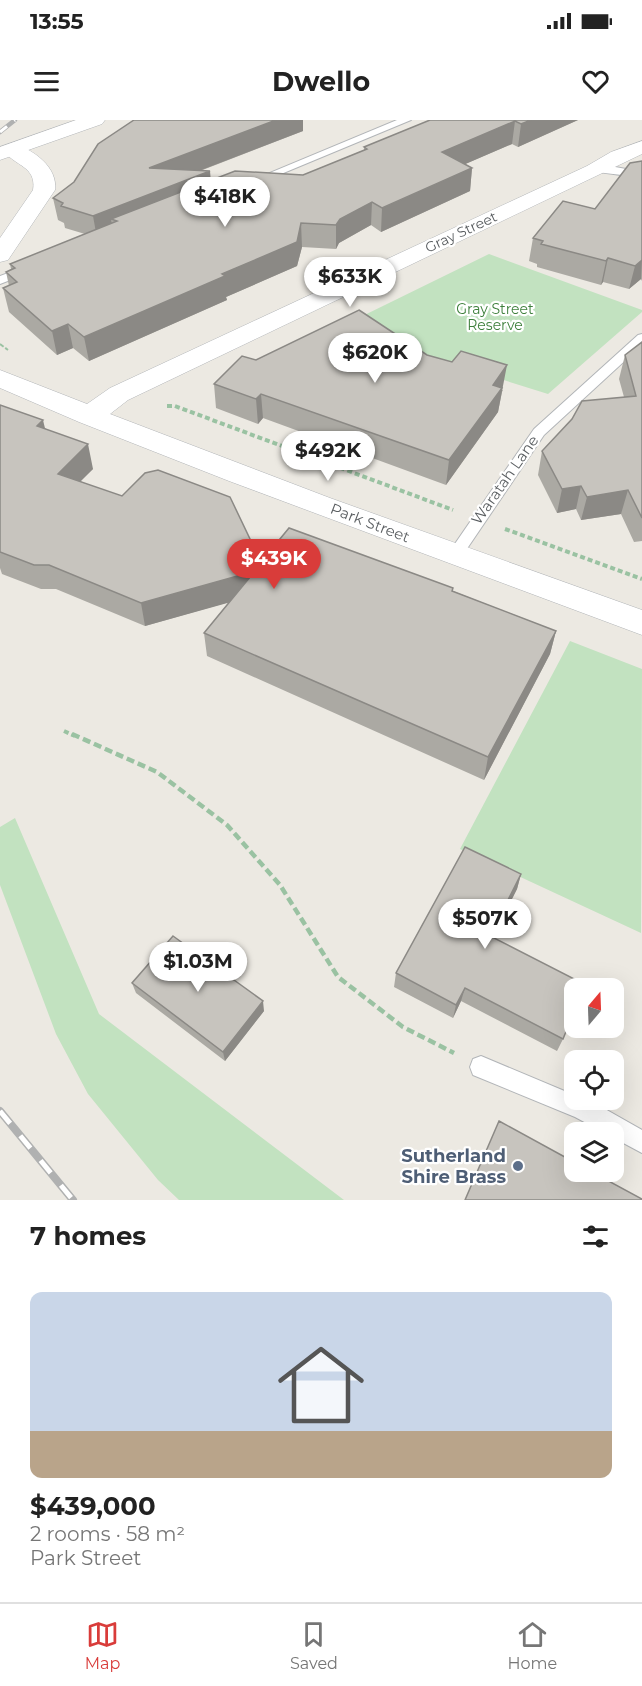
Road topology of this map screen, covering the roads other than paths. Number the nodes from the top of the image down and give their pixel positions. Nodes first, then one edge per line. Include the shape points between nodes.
1 (95, 120) edge
2 (406, 120) edge
3 (7, 152) edge
4 (642, 163) edge
5 (246, 185) edge
6 (0, 255) edge
7 (41, 265) edge
8 (0, 280) edge
9 (642, 338) edge
10 (0, 378) edge
11 (89, 416) junction
12 (454, 555) junction
13 (642, 623) edge
14 (481, 1067) road end
15 (642, 1142) edge

1 - 3 street
2 - 5 lane
3 - 6 street via 36,165 47,181
4 - 11 street, Gray Street via 618,156 119,394
7 - 8 lane
9 - 12 lane, Waratah Lane via 539,432
10 - 11 street, Park Street
11 - 12 street, Park Street
12 - 13 street, Park Street
14 - 15 lane via 583,1109

